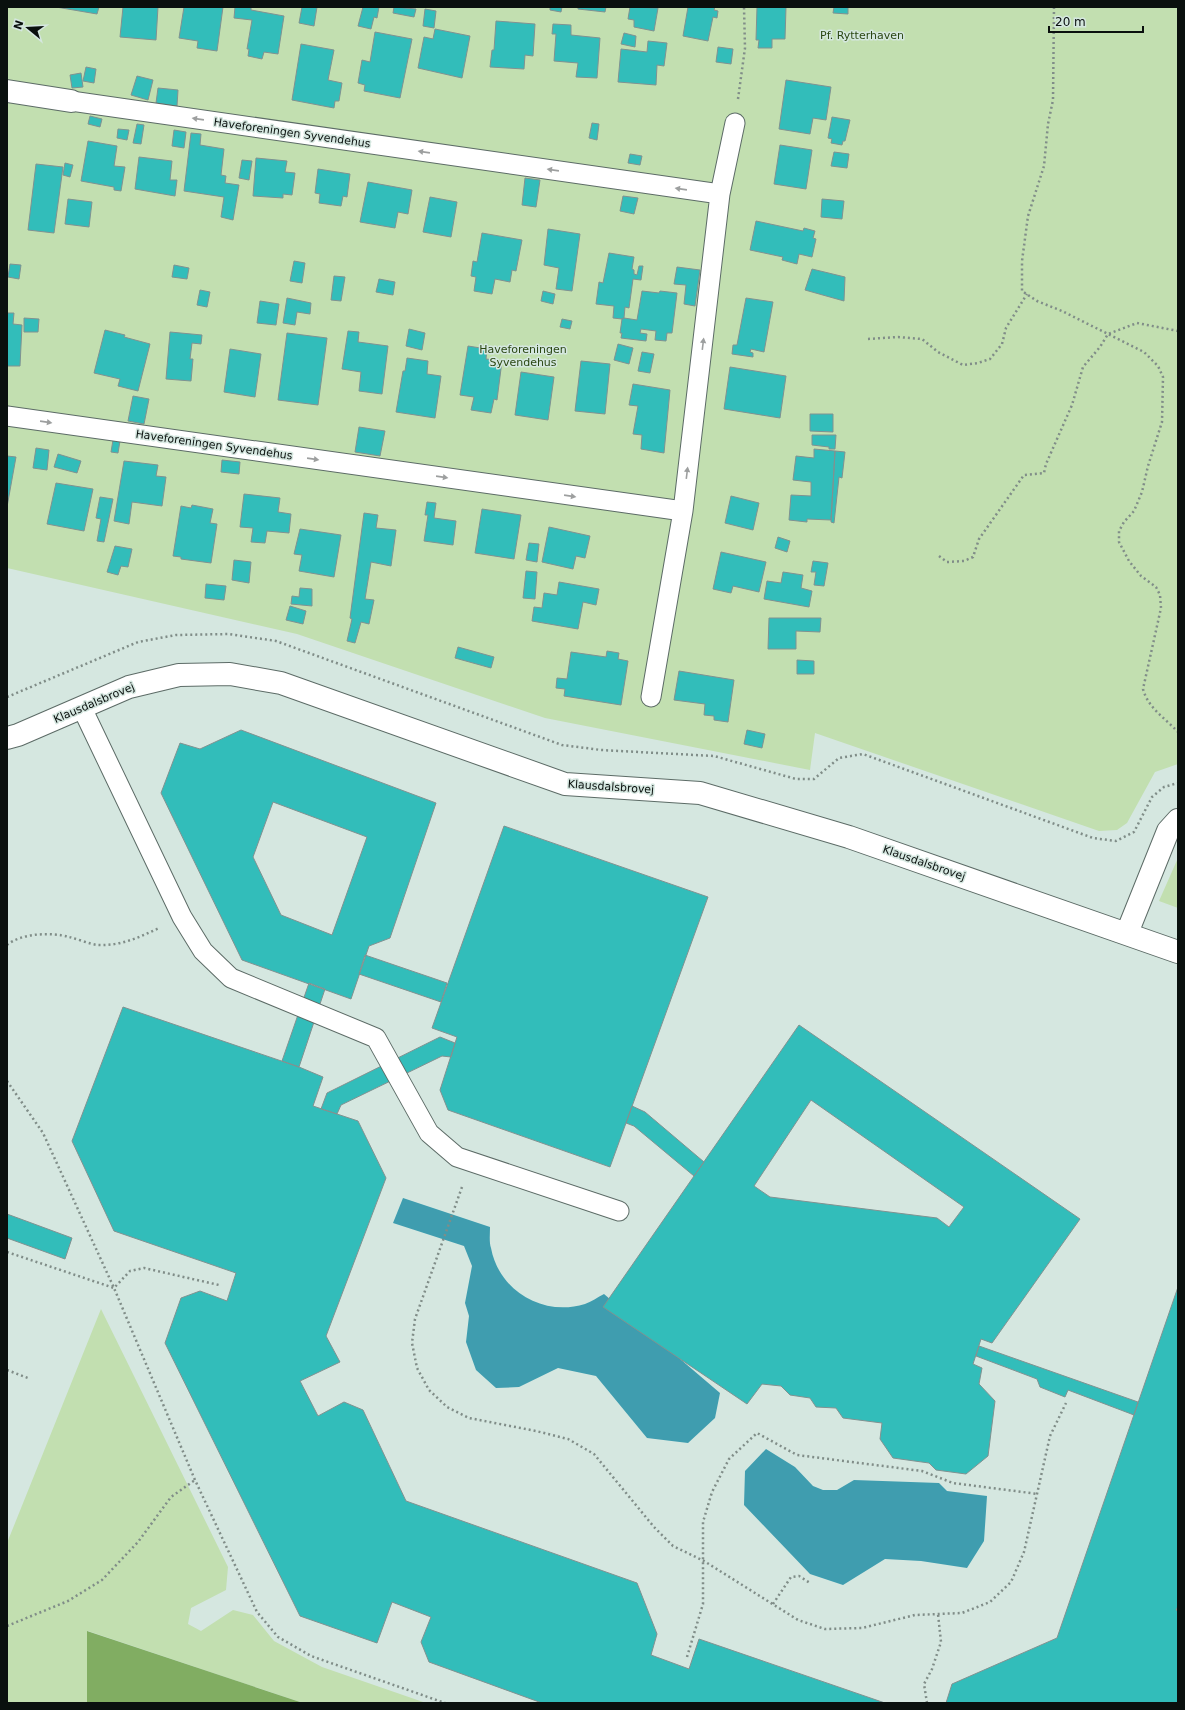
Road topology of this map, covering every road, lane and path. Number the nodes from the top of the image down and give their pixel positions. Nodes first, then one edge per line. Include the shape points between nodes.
1 (744, 7) edge
2 (1054, 7) edge
3 (7, 91) edge
4 (71, 101) joint
5 (734, 123) joint
6 (720, 194) junction
7 (1027, 294) junction
8 (1178, 331) edge
9 (1108, 334) junction
10 (868, 339) dead end
11 (7, 416) edge
12 (683, 511) junction
13 (939, 556) dead end
14 (651, 696) dead end
15 (7, 697) edge
16 (82, 708) junction
17 (1178, 732) edge
18 (7, 738) edge
19 (1178, 783) edge
20 (1178, 820) edge
21 (182, 917) junction
22 (1127, 933) junction
23 (7, 945) edge
24 (1178, 952) edge
25 (7, 1081) edge
26 (453, 1210) dead end
27 (618, 1211) dead end
28 (7, 1252) edge
29 (219, 1285) dead end
30 (114, 1288) junction
31 (7, 1370) edge
32 (28, 1378) dead end
33 (1066, 1402) dead end
34 (195, 1480) junction
35 (1038, 1494) junction
36 (704, 1561) junction
37 (810, 1583) dead end
38 (773, 1604) junction
39 (938, 1614) junction
40 (7, 1626) edge
41 (687, 1657) dead end
42 (445, 1703) edge
43 (927, 1703) edge

1 - 5 path via 745,48
2 - 7 path via 1053,100 1046,156 1028,216 1022,261 1022,291
3 - 4 street, Haveforeningen Syvendehus
6 -> 4 lane, Haveforeningen Syvendehus
5 - 6 lane
12 -> 6 lane
7 - 9 path
7 - 10 path via 1006,328 1002,344 990,359 978,363 963,364 938,352 922,339
8 - 9 path via 1137,324
9 - 13 path via 1083,367 1072,405 1044,473 1024,475 979,539 973,556 964,561 948,562
9 - 17 path via 1144,352 1158,366 1163,377 1162,422 1142,492 1134,511 1119,531 1119,542 1129,561 1156,587 1160,595 1161,608 1143,689 1145,698 1153,709
11 -> 12 lane, Haveforeningen Syvendehus
12 - 14 lane
15 - 19 path via 138,642 176,635 229,634 276,641 562,745 601,750 714,756 796,779 814,779 839,758 863,754 1093,838 1116,841 1134,832 1152,797 1164,787
16 - 18 street, Klausdalsbrovej
16 - 21 lane
16 - 22 street, Klausdalsbrovej via 129,687 179,675 230,674 281,683 565,784 700,793 849,837
20 - 22 street via 1168,831
21 - 23 path via 130,942 98,945 67,936 35,934 11,941
21 - 27 lane via 203,952 231,978 376,1038 430,1133 457,1158
22 - 24 street, Klausdalsbrovej
25 - 30 path via 42,1133
26 - 36 path via 415,1319 412,1344 417,1368 429,1390 447,1407 469,1418 568,1439 594,1454 654,1527 674,1546
28 - 30 path
29 - 30 path via 144,1268 130,1272
30 - 34 path
31 - 32 path
33 - 35 path via 1050,1436
34 - 40 path via 171,1497 138,1542 102,1580 68,1601
34 - 42 path via 257,1612 278,1637 311,1656
35 - 36 path via 952,1483 922,1471 797,1455 757,1433 729,1459 712,1492 704,1522
35 - 39 path via 1024,1552 1011,1582 990,1602 962,1613
36 - 38 path
36 - 41 path via 703,1604
37 - 38 path via 799,1576 791,1577
38 - 39 path via 798,1620 825,1629 862,1628 915,1615
39 - 43 path via 941,1642 924,1684

